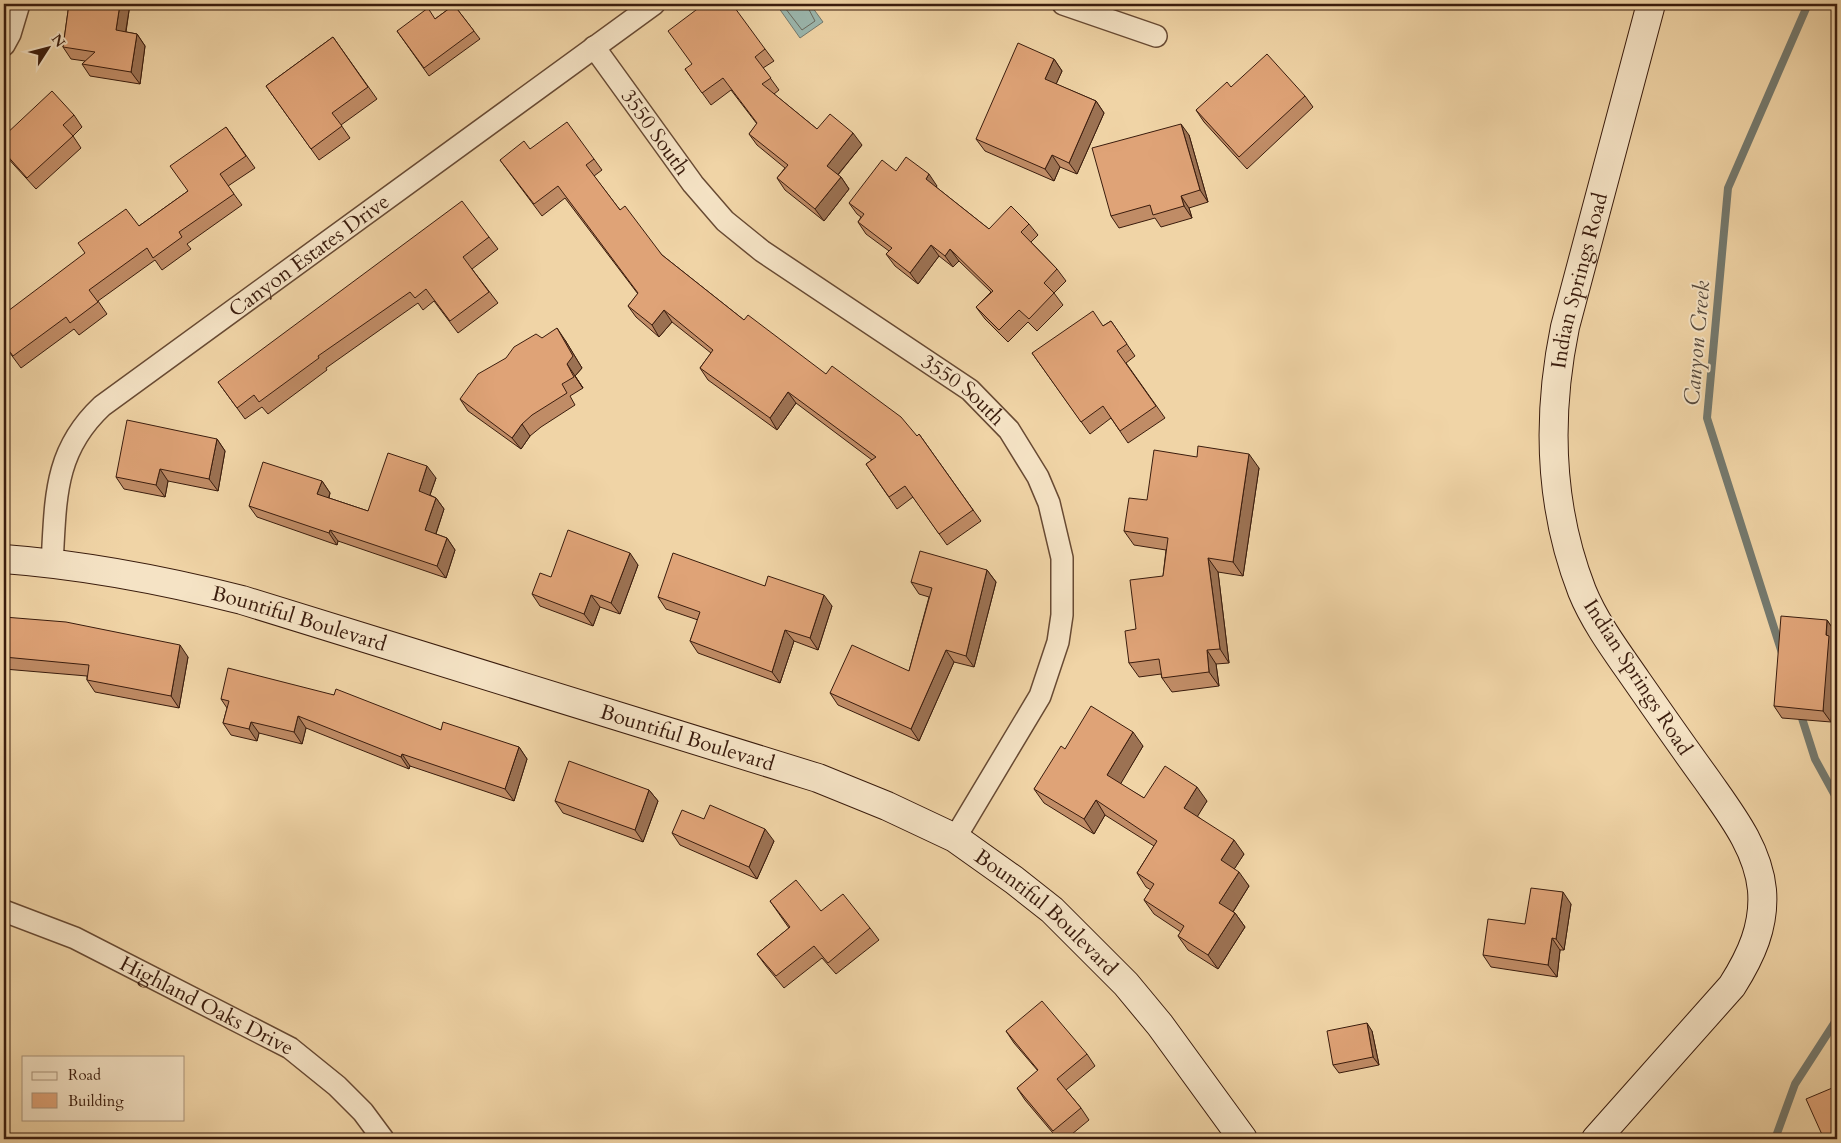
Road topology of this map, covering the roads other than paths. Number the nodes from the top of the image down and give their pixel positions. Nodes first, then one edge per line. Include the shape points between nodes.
1 (19, 4) edge
2 (654, 4) edge
3 (1063, 4) edge
4 (1651, 4) edge
5 (1156, 36) dead end
6 (4, 45) edge
7 (594, 47) junction
8 (4, 559) edge
9 (52, 562) junction
10 (955, 838) junction
11 (4, 911) edge
12 (383, 1139) edge
13 (1243, 1139) edge
14 (1596, 1139) edge

1 - 6 street
2 - 7 street, Canyon Estates Drive
3 - 5 street
4 - 14 main road, Indian Springs Road via 1557,367 1553,407 1556,484 1566,539 1583,592 1600,626 1735,820 1756,865 1762,889 1762,914 1747,963 1732,986
7 - 9 street, Canyon Estates Drive via 102,406 76,435 67,454 57,496
7 - 10 street, 3550 South via 693,184 725,221 762,251 970,390 1009,430 1038,477 1049,503 1062,558 1064,586 1058,642 1040,696
8 - 9 main road, Bountiful Boulevard
9 - 10 main road, Bountiful Boulevard via 175,584 289,613 818,778
10 - 13 main road, Bountiful Boulevard via 1014,880 1089,945 1160,1026
11 - 12 street, Highland Oaks Drive via 75,938 290,1048 337,1086 363,1112

